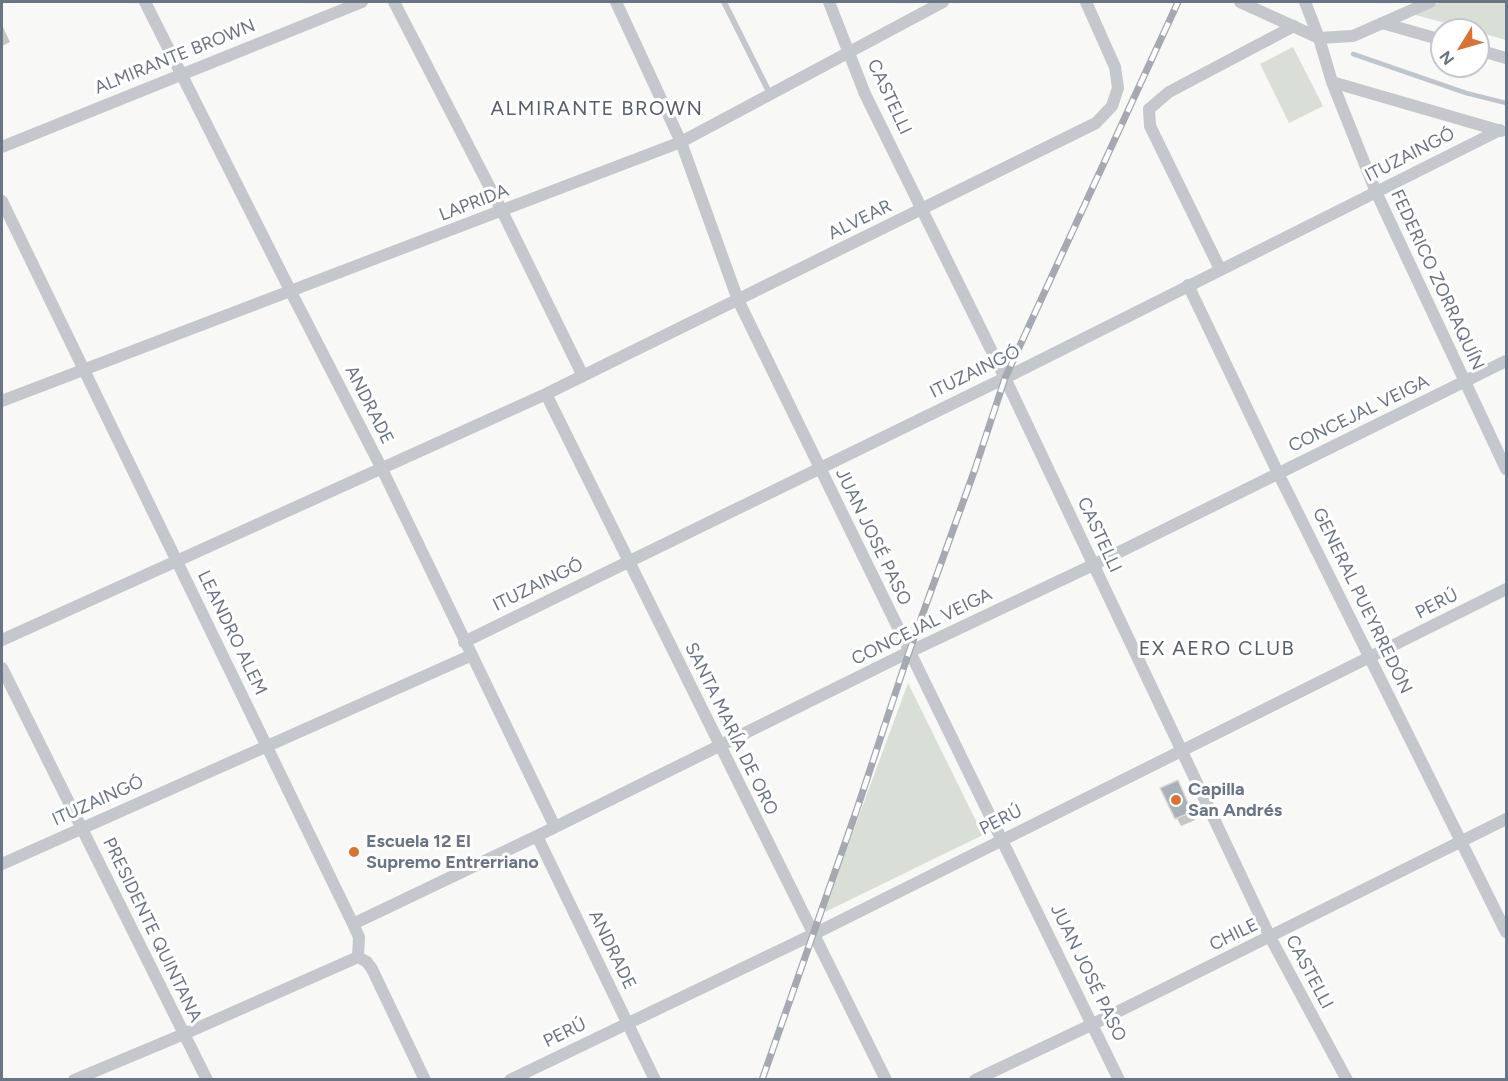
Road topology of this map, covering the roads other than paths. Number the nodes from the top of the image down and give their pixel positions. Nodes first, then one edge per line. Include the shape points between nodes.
1 (145, 2) edge
2 (362, 2) edge
3 (394, 2) edge
4 (616, 2) edge
5 (724, 2) edge
6 (829, 2) edge
7 (943, 2) edge
8 (1086, 2) edge
9 (1240, 2) edge
10 (1305, 2) edge
11 (1430, 2) edge
12 (1382, 23) junction
13 (1294, 26) junction
14 (1430, 37) edge
15 (1320, 38) junction
16 (849, 53) junction
17 (1490, 53) edge
18 (1506, 58) edge
19 (182, 73) junction
20 (1332, 82) junction
21 (770, 95) junction
22 (1503, 131) edge
23 (681, 142) junction
24 (2, 147) edge
25 (1376, 192) junction
26 (2, 201) edge
27 (922, 209) junction
28 (502, 211) junction
29 (1220, 269) junction
30 (1188, 285) junction
31 (291, 292) junction
32 (738, 300) junction
33 (1506, 361) edge
34 (84, 370) junction
35 (583, 376) junction
36 (1005, 378) junction
37 (1465, 382) junction
38 (546, 394) junction
39 (2, 401) edge
40 (819, 468) junction
41 (382, 469) junction
42 (1506, 469) edge
43 (1278, 473) junction
44 (177, 561) junction
45 (628, 561) junction
46 (1093, 565) junction
47 (1506, 589) edge
48 (2, 640) edge
49 (464, 642) junction
50 (909, 652) junction
51 (472, 655) junction
52 (1370, 658) junction
53 (2, 668) edge
54 (267, 746) junction
55 (720, 746) junction
56 (1181, 750) junction
57 (1506, 819) edge
58 (555, 827) junction
59 (82, 828) junction
60 (537, 836) junction
61 (1002, 839) junction
62 (1462, 841) junction
63 (2, 864) edge
64 (353, 924) junction
65 (1506, 932) edge
66 (812, 934) junction
67 (1270, 937) junction
68 (358, 957) junction
69 (627, 1023) junction
70 (1093, 1024) junction
71 (184, 1034) junction
72 (74, 1080) edge
73 (207, 1080) edge
74 (425, 1080) edge
75 (510, 1080) edge
76 (655, 1080) edge
77 (886, 1080) edge
78 (975, 1080) edge
79 (1119, 1080) edge
80 (1347, 1080) edge

1 - 19 street, ANDRADE
2 - 19 street, ALMIRANTE BROWN
3 - 28 street
4 - 23 street, JUAN JOSÉ PASO
5 - 21 lane
6 - 16 street, CASTELLI
7 - 16 street, LAPRIDA
8 - 27 street, ALVEAR via 1115,67 1118,88 1112,106 1096,123
9 - 13 street
10 - 15 street, FEDERICO ZORRAQUÍN
11 - 12 street
12 - 14 street
12 - 15 street via 1353,36
13 - 15 street
13 - 29 street via 1169,92 1149,109 1150,126
15 - 20 street, FEDERICO ZORRAQUÍN
16 - 21 street, LAPRIDA
16 - 27 street, CASTELLI
17 - 18 street
19 - 24 street, ALMIRANTE BROWN
19 - 31 street, ANDRADE
20 - 22 street
20 - 25 street, FEDERICO ZORRAQUÍN
21 - 23 street, LAPRIDA
22 - 25 street, ITUZAINGÓ
23 - 28 street, LAPRIDA
23 - 32 street, JUAN JOSÉ PASO
25 - 29 street, ITUZAINGÓ
25 - 37 street, FEDERICO ZORRAQUÍN
26 - 34 street, LEANDRO ALEM
27 - 32 street, ALVEAR
27 - 36 street, CASTELLI
28 - 31 street, LAPRIDA
28 - 35 street
29 - 30 street, ITUZAINGÓ
30 - 36 street, ITUZAINGÓ
30 - 43 street, GENERAL PUEYRREDÓN
31 - 34 street, LAPRIDA
31 - 41 street, ANDRADE
32 - 35 street, ALVEAR
32 - 40 street, JUAN JOSÉ PASO
33 - 37 street, CONCEJAL VEIGA
34 - 39 street, LAPRIDA
34 - 44 street, LEANDRO ALEM
35 - 38 street, ALVEAR
36 - 40 street, ITUZAINGÓ
36 - 46 street, CASTELLI
37 - 42 street, FEDERICO ZORRAQUÍN
37 - 43 street, CONCEJAL VEIGA
38 - 41 street, ALVEAR
38 - 45 street, SANTA MARÍA DE ORO
40 - 45 street, ITUZAINGÓ
40 - 50 street, JUAN JOSÉ PASO
41 - 44 street, ALVEAR
41 - 49 street, ANDRADE
43 - 46 street, CONCEJAL VEIGA
43 - 52 street, GENERAL PUEYRREDÓN
44 - 48 street, ALVEAR
44 - 54 street, LEANDRO ALEM
45 - 49 street, ITUZAINGÓ
45 - 55 street, SANTA MARÍA DE ORO
46 - 50 street, CONCEJAL VEIGA
46 - 56 street, CASTELLI
47 - 52 street, PERÚ
49 - 51 street, ANDRADE
50 - 55 street, CONCEJAL VEIGA
50 - 61 street, JUAN JOSÉ PASO
51 - 54 street, ITUZAINGÓ
51 - 58 street, ANDRADE
52 - 56 street, PERÚ
52 - 62 street, GENERAL PUEYRREDÓN
53 - 59 street, PRESIDENTE QUINTANA
54 - 59 street, ITUZAINGÓ
54 - 64 street, LEANDRO ALEM
55 - 58 street, CONCEJAL VEIGA
55 - 66 street, SANTA MARÍA DE ORO
56 - 61 street, PERÚ
56 - 67 street, CASTELLI
57 - 62 street, CHILE
58 - 60 street, CONCEJAL VEIGA
59 - 63 street, ITUZAINGÓ
59 - 71 street, PRESIDENTE QUINTANA
60 - 64 street, CONCEJAL VEIGA
60 - 69 street, ANDRADE
61 - 66 street, PERÚ
61 - 70 street, JUAN JOSÉ PASO
62 - 65 street, GENERAL PUEYRREDÓN
62 - 67 street, CHILE
64 - 68 street, LEANDRO ALEM via 359,937
66 - 69 street, PERÚ
66 - 77 street, SANTA MARÍA DE ORO
67 - 70 street, CHILE
67 - 80 street, CASTELLI
68 - 71 street
68 - 74 street via 372,969
69 - 75 street, PERÚ
69 - 76 street, ANDRADE
70 - 78 street, CHILE
70 - 79 street, JUAN JOSÉ PASO
71 - 72 street
71 - 73 street, PRESIDENTE QUINTANA

